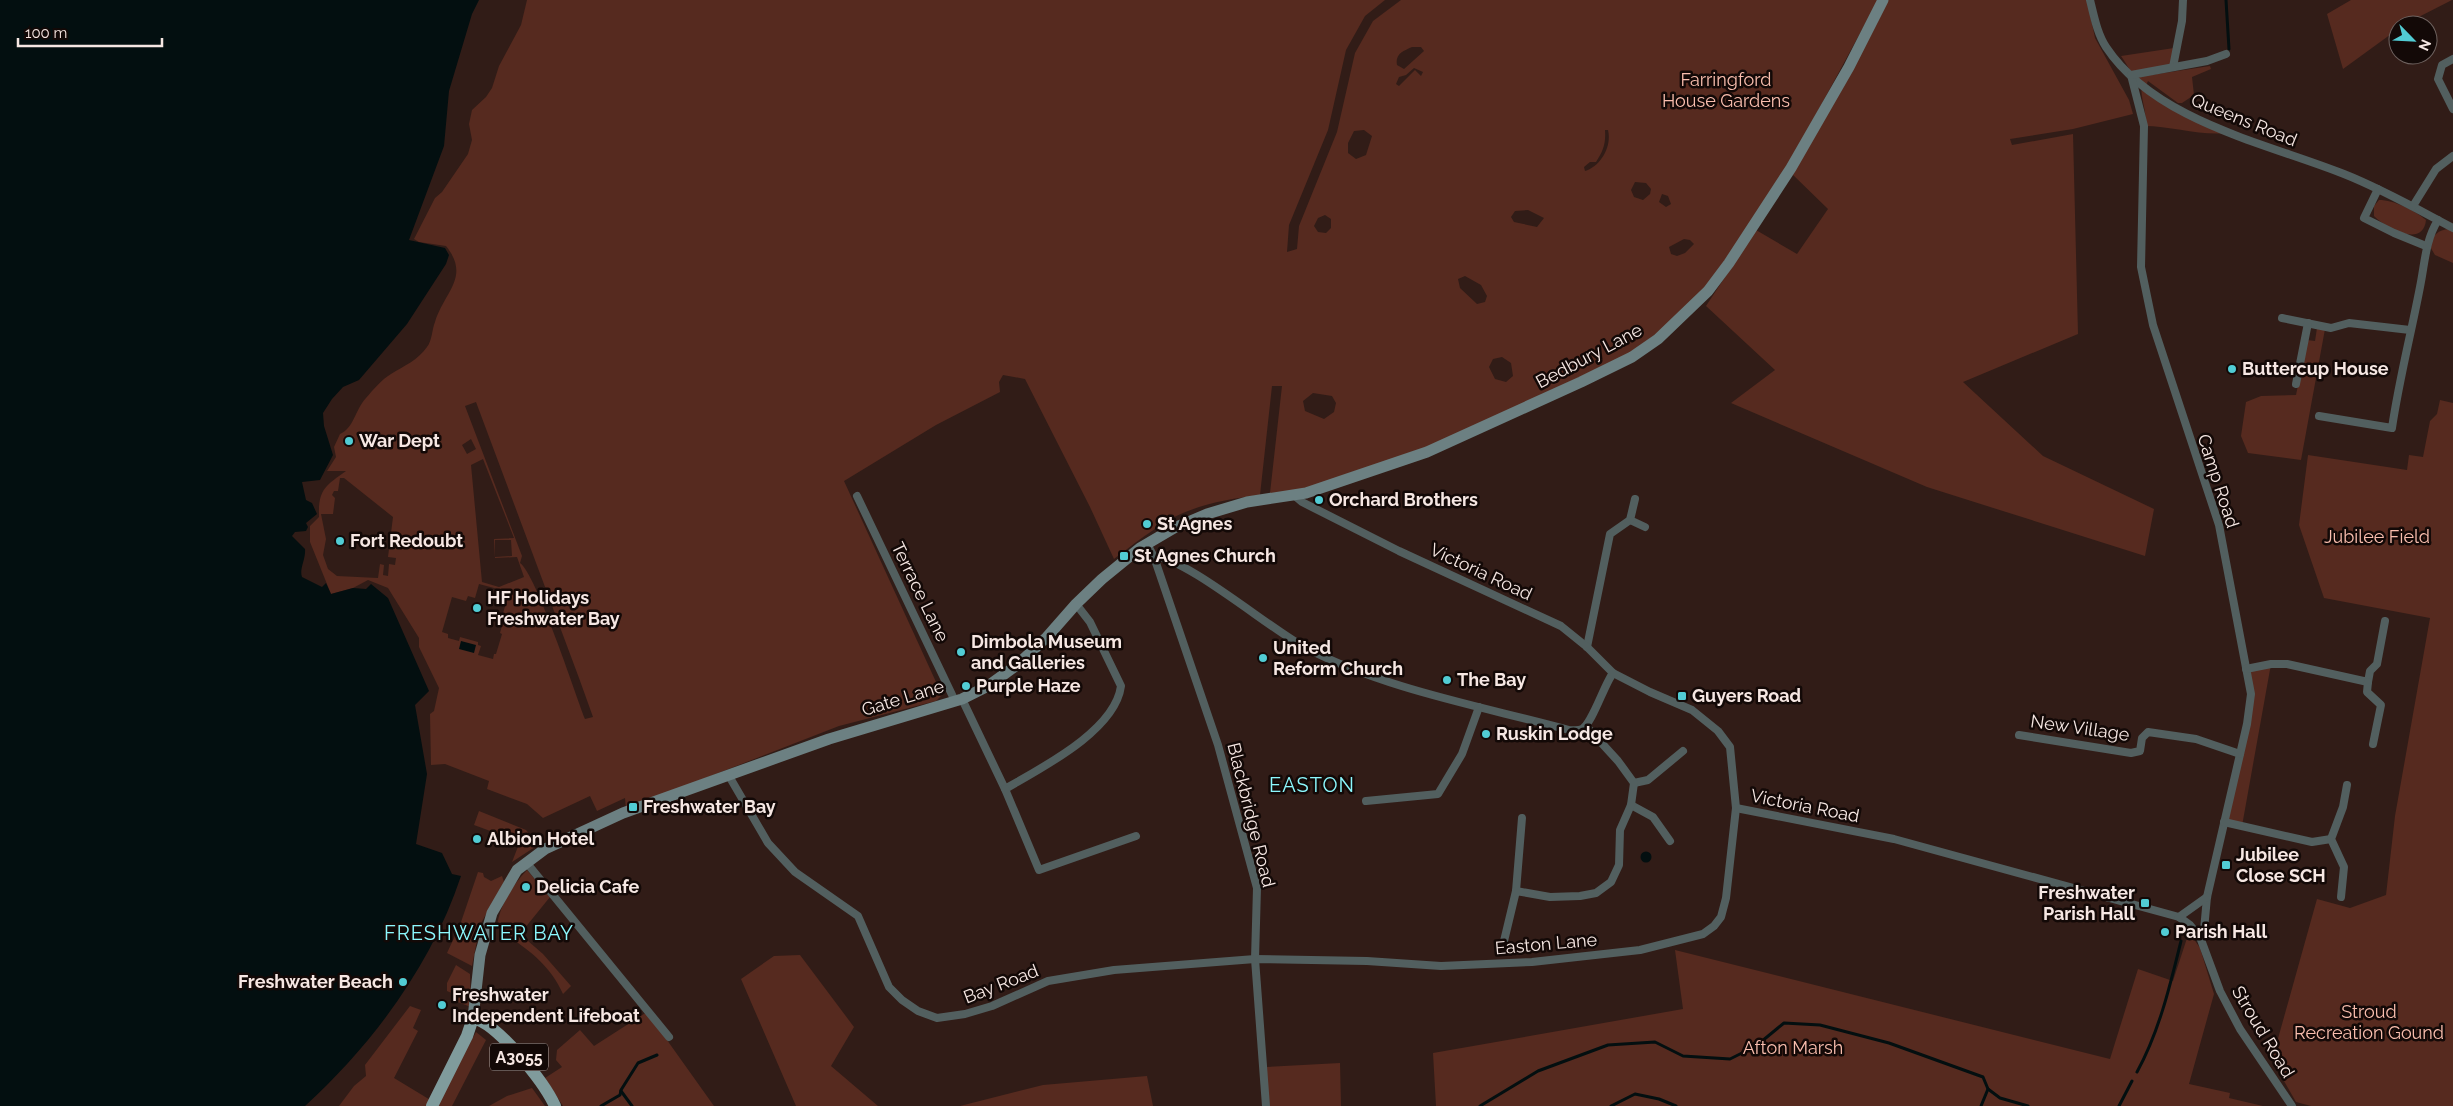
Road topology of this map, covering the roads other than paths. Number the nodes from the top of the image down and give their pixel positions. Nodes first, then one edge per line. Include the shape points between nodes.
1 (1883, 0) edge
2 (2090, 0) edge
3 (2183, 0) edge
4 (2226, 54) dead end
5 (2453, 59) edge
6 (2173, 67) junction
7 (2131, 75) junction
8 (2453, 110) edge
9 (2453, 156) edge
10 (2378, 189) junction
11 (2413, 206) junction
12 (2438, 220) junction
13 (2453, 228) edge
14 (2426, 246) junction
15 (2282, 318) dead end
16 (2308, 323) junction
17 (2410, 330) junction
18 (2296, 384) dead end
19 (2319, 416) dead end
20 (857, 496) dead end
21 (1295, 496) junction
22 (1635, 499) dead end
23 (1630, 520) junction
24 (1646, 527) dead end
25 (1147, 544) junction
26 (1154, 556) junction
27 (1076, 604) junction
28 (2386, 621) dead end
29 (1587, 647) junction
30 (2246, 669) junction
31 (1613, 673) junction
32 (2368, 682) junction
33 (958, 700) junction
34 (1479, 707) junction
35 (1586, 726) junction
36 (2019, 735) dead end
37 (2374, 744) dead end
38 (1682, 752) dead end
39 (2240, 754) junction
40 (729, 776) junction
41 (1634, 783) junction
42 (2347, 786) dead end
43 (1005, 789) junction
44 (1366, 801) dead end
45 (1630, 805) junction
46 (1736, 808) junction
47 (1522, 818) dead end
48 (2224, 822) junction
49 (1136, 836) dead end
50 (2331, 839) junction
51 (1670, 841) dead end
52 (526, 862) junction
53 (1516, 891) junction
54 (2207, 897) junction
55 (2341, 897) dead end
56 (2179, 917) junction
57 (2201, 940) junction
58 (1504, 942) dead end
59 (1255, 959) junction
60 (474, 1018) junction
61 (670, 1037) dead end
62 (432, 1106) edge
63 (555, 1106) edge
64 (1266, 1106) edge
65 (2292, 1106) edge

1 - 21 street, Bedbury Lane via 1795,160 1729,263 1708,291 1658,339 1632,357 1581,382 1427,452
2 - 7 street, Queens Road via 2096,26 2106,46
3 - 6 street
4 - 6 street
5 - 8 street via 2442,65 2438,79
6 - 7 street
7 - 10 street, Queens Road via 2179,110 2228,133
7 - 30 street, Camp Road via 2144,126 2141,267 2153,325 2219,525
9 - 11 street via 2436,169
10 - 11 street, Queens Road
10 - 14 street via 2364,218
11 - 12 street, Queens Road
12 - 13 street, Queens Road
12 - 14 street
14 - 17 street
15 - 16 street
16 - 17 street via 2331,328 2349,323
16 - 18 street
17 - 19 street via 2392,428
20 - 33 street, Terrace Lane
21 - 25 street, Gate Lane via 1247,502 1207,514
21 - 29 street, Victoria Road via 1394,549 1561,626
22 - 23 street
23 - 24 street
23 - 29 street via 1610,534
25 - 26 street, Blackbridge Road
25 - 27 street, Gate Lane
26 - 34 street via 1172,561 1205,580 1305,648 1360,672
26 - 59 street, Blackbridge Road via 1218,746 1257,888
27 - 33 street, Gate Lane via 1017,665 988,686
27 - 43 street via 1090,622 1121,686 1119,697 1089,735 1066,754
28 - 32 street via 2377,664 2370,671
29 - 31 street, Victoria Road
30 - 32 street via 2287,664
30 - 39 street, Camp Road via 2251,694
31 - 35 street
31 - 46 street, Victoria Road via 1692,710 1718,730 1730,747
32 - 37 street via 2367,692 2381,705
33 - 40 street, Gate Lane via 829,738
33 - 43 street, Terrace Lane
34 - 35 street via 1569,730
34 - 44 street via 1462,754 1438,794
35 - 41 street
36 - 39 street, New Village via 2131,753 2140,751 2142,738 2148,732 2196,739
38 - 41 street via 1648,780
39 - 48 street, Camp Road
40 - 52 street, Gate Lane via 595,825
40 - 59 street, Bay Road via 768,844 795,872 858,916 889,987 918,1011 938,1018 992,1006 1048,981 1114,970
41 - 45 street
42 - 50 street
43 - 49 street, Terrace Lane via 1039,870
45 - 51 street via 1653,817
45 - 53 street via 1620,830 1619,865 1612,882 1596,893 1580,896 1550,897
46 - 56 street, Victoria Road via 1894,839
46 - 59 street, Easton Lane via 1726,898 1721,917 1703,934 1640,950 1532,962 1441,966
47 - 53 street
48 - 50 street via 2312,842
48 - 54 street, Camp Road
50 - 55 street via 2344,867
52 - 60 street, Gate Lane via 514,874 492,913 477,976
52 - 61 street
53 - 58 street
54 - 56 street
54 - 57 street, Camp Road
56 - 57 street, Victoria Road
57 - 65 street, Stroud Road via 2220,992 2240,1029
59 - 64 street, Blackbridge Road
60 - 62 main road, A3055
60 - 63 main road, A3055 via 492,1027 542,1082

